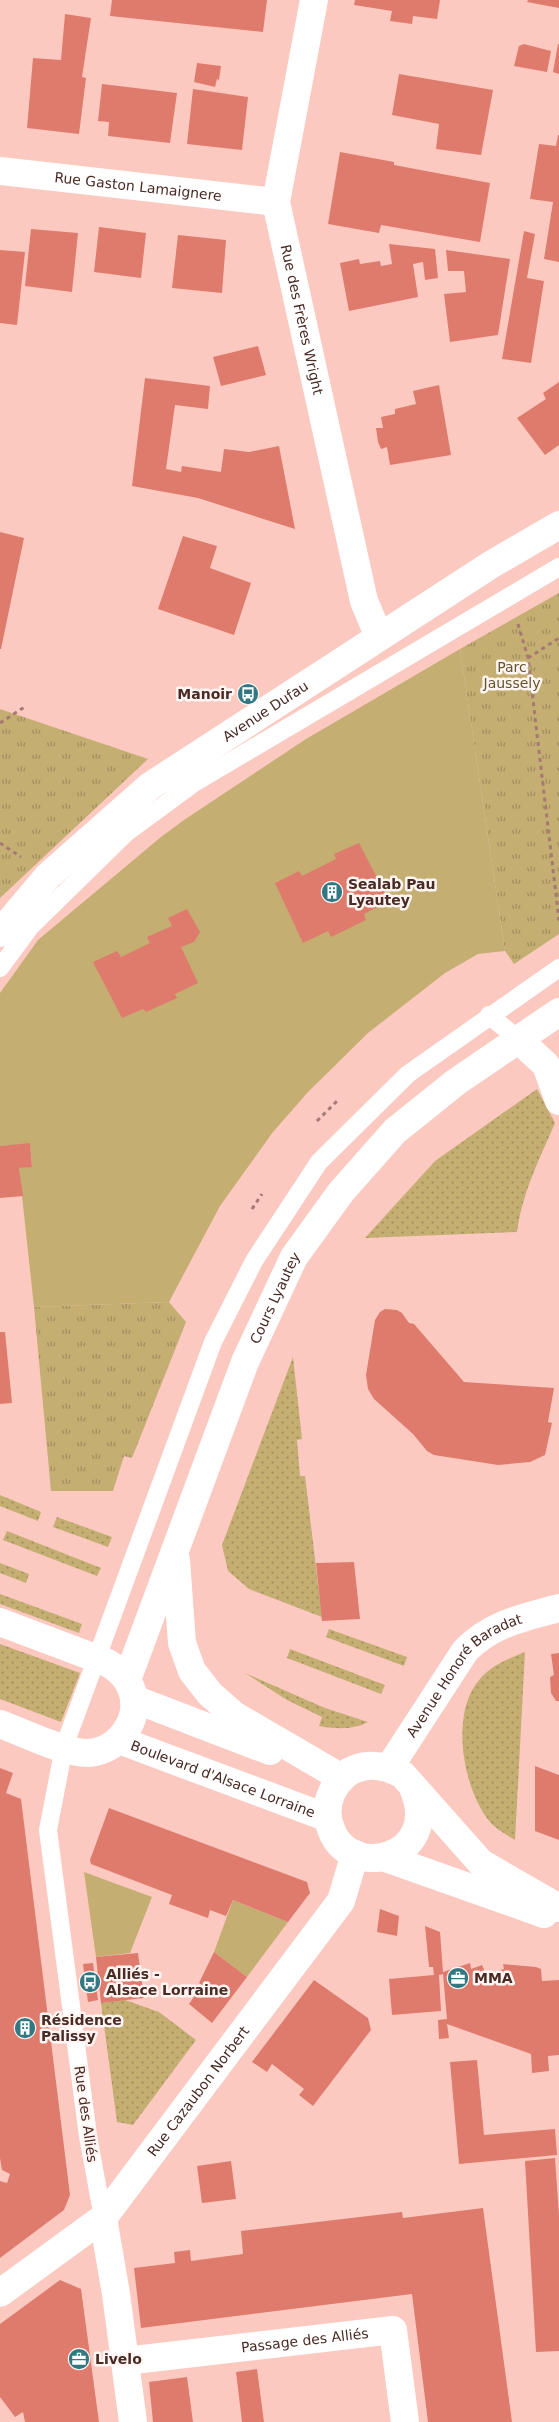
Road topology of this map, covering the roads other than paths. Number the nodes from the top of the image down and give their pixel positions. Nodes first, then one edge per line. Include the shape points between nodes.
1 (314, 0) edge
2 (0, 171) edge
3 (276, 202) junction
4 (559, 525) edge
5 (559, 567) edge
6 (379, 637) junction
7 (0, 933) edge
8 (0, 968) edge
9 (559, 968) edge
10 (559, 1012) edge
11 (489, 1015) junction
12 (518, 1040) junction
13 (559, 1101) edge
14 (175, 1550) junction
15 (559, 1608) edge
16 (0, 1622) edge
17 (97, 1658) junction
18 (130, 1690) junction
19 (0, 1724) edge
20 (119, 1740) junction
21 (64, 1748) junction
22 (389, 1768) junction
23 (342, 1778) junction
24 (414, 1788) junction
25 (328, 1818) junction
26 (355, 1854) junction
27 (383, 1857) junction
28 (559, 1908) edge
29 (559, 1919) edge
30 (103, 2218) junction
31 (0, 2294) edge
32 (124, 2361) junction
33 (126, 2422) edge
34 (133, 2422) edge
35 (404, 2422) edge

1 - 3 main road, Rue des Frères Wright
2 - 3 main road, Rue Gaston Lamaignere
3 - 6 main road, Rue des Frères Wright via 364,601
4 - 6 main road, Avenue Dufau
5 - 8 lane via 194,783 126,832 31,926
6 - 7 main road, Avenue Dufau via 150,786 48,876
9 - 11 lane, Rue des Alliés
10 - 12 main road, Cours Lyautey
11 - 12 lane
11 - 17 lane, Rue des Alliés via 408,1074 319,1162 254,1261 213,1342
12 - 13 main road via 546,1065
12 - 14 main road, Cours Lyautey via 456,1082 395,1131 341,1192 294,1257 245,1362
14 - 18 main road, Cours Lyautey
14 - 23 main road via 182,1643 192,1671 210,1694 234,1714
15 - 22 main road, Avenue Honoré Baradat via 501,1625 480,1636 465,1650
16 - 17 main road
17 - 18 main road via 120,1671
17 - 21 lane, Rue des Alliés
18 - 20 main road, Boulevard d'Alsace Lorraine via 133,1715
18 - 23 main road
19 - 21 main road, Boulevard d'Alsace Lorraine
20 - 21 main road, Boulevard d'Alsace Lorraine via 102,1750 87,1753
20 - 25 main road, Boulevard d'Alsace Lorraine
21 - 30 lane, Rue des Alliés via 48,1830 88,2136
22 - 23 main road via 364,1766
22 - 24 main road
23 - 25 main road, Boulevard d'Alsace Lorraine via 330,1796
24 - 27 main road via 419,1801 417,1830 408,1843
24 - 28 main road via 481,1863
25 - 26 main road, Boulevard d'Alsace Lorraine via 336,1840
26 - 27 main road
26 - 30 main road, Rue Cazaubon Norbert via 341,1901
27 - 29 main road
30 - 31 main road, Rue Cazaubon Norbert
30 - 32 main road, Rue des Alliés
32 - 33 lane
32 - 34 main road, Rue des Alliés
32 - 35 main road, Passage des Alliés via 393,2330

